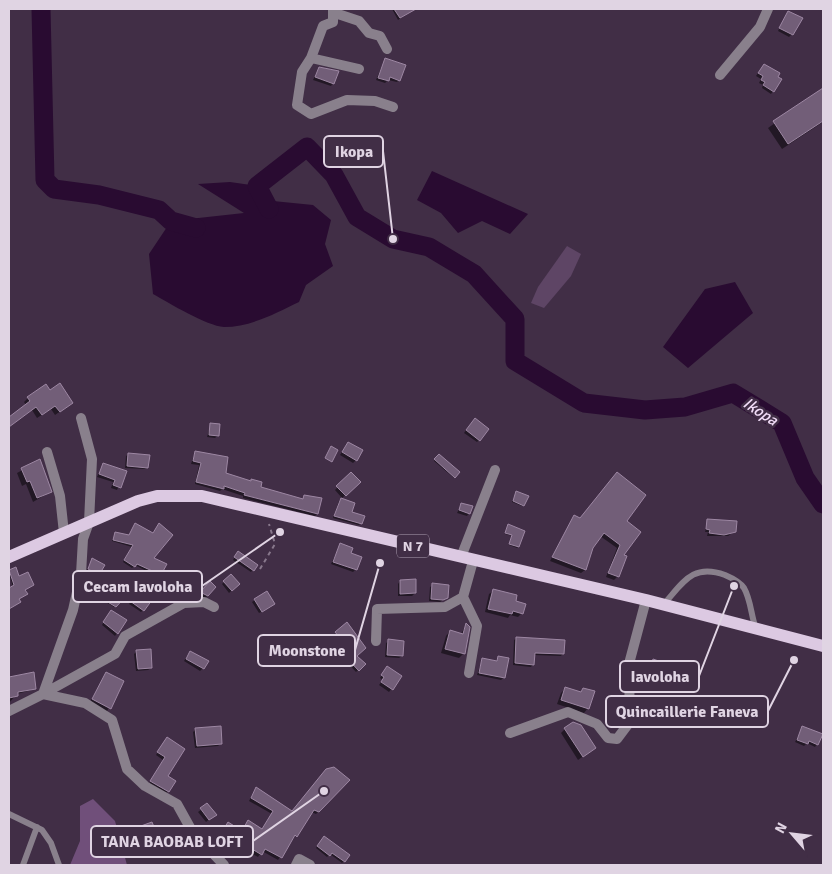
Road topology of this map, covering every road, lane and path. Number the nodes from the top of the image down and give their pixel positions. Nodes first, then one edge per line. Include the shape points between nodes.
1 (768, 9) edge
2 (334, 11) edge
3 (387, 48) dead end
4 (311, 58) junction
5 (359, 69) dead end
6 (720, 76) dead end
7 (393, 107) dead end
8 (81, 418) dead end
9 (46, 452) dead end
10 (495, 470) dead end
11 (270, 512) junction
12 (89, 522) junction
13 (64, 533) junction
14 (9, 557) edge
15 (467, 559) junction
16 (260, 569) dead end
17 (463, 597) junction
18 (646, 600) junction
19 (663, 605) junction
20 (214, 607) dead end
21 (756, 629) junction
22 (376, 641) dead end
23 (823, 646) edge
24 (469, 673) dead end
25 (43, 694) junction
26 (9, 711) edge
27 (510, 733) dead end
28 (9, 814) edge
29 (37, 827) junction
30 (23, 865) edge
31 (59, 865) edge
32 (224, 865) edge
33 (296, 865) edge
34 (310, 865) edge

1 - 6 street via 760,27
2 - 3 street via 359,21 369,33 380,36
2 - 4 street via 333,22 323,26
4 - 5 street
4 - 7 street via 302,72 297,105 311,114 347,100 375,101
8 - 12 street via 92,459
9 - 13 street via 60,496
10 - 15 street
11 - 12 main road, N 7 via 202,496 173,495 138,501
11 - 15 main road, N 7
11 - 16 path via 269,527 275,544
12 - 13 main road, N 7
12 - 25 street via 73,610
13 - 14 main road, N 7
15 - 17 street
15 - 18 main road, N 7
17 - 22 street via 445,607 377,609
17 - 24 street via 477,626
18 - 19 main road, N 7
18 - 27 street via 630,660 629,723 617,739 608,738 597,724 568,712
19 - 21 main road, N 7
19 - 21 lane via 684,580 699,571 713,571 742,585
20 - 25 street via 204,602 184,604 125,636 115,654
21 - 23 main road, N 7
25 - 26 street
25 - 32 street via 85,703 112,720 127,769 145,786 177,804 192,831
28 - 29 lane
29 - 30 lane
29 - 31 lane via 51,843
33 - 34 street via 298,859

